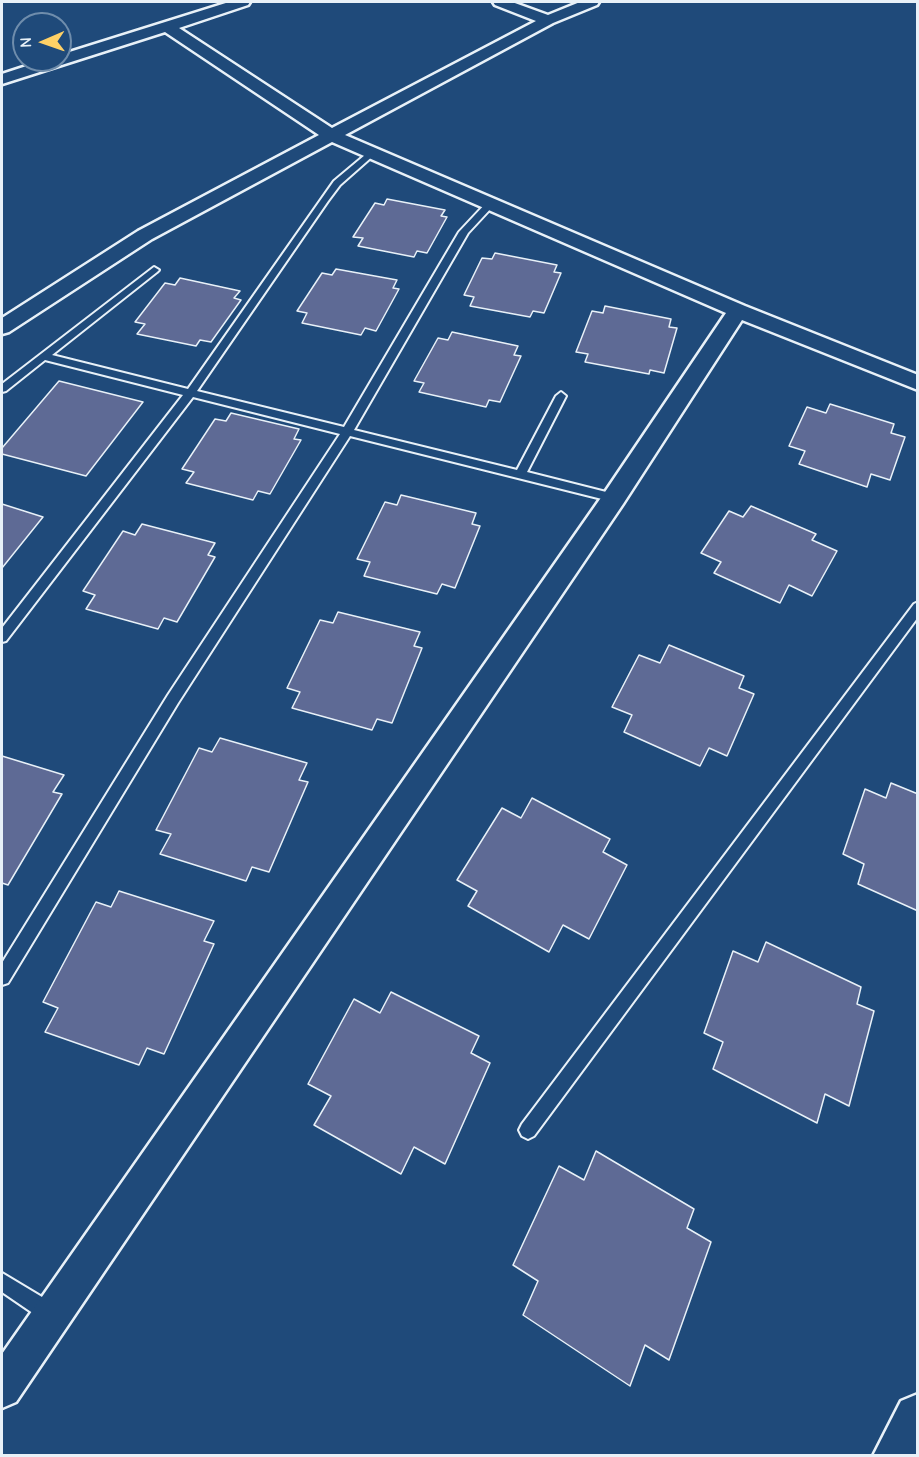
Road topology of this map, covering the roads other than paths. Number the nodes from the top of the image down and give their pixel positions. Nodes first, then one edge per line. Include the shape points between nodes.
1 (243, 2) edge
2 (500, 2) edge
3 (592, 2) edge
4 (548, 21) junction
5 (166, 26) junction
6 (2, 79) edge
7 (330, 135) junction
8 (371, 153) junction
9 (491, 203) junction
10 (154, 270) dead end
11 (738, 311) junction
12 (2, 327) edge
13 (42, 356) junction
14 (918, 382) edge
15 (2, 389) edge
16 (190, 393) junction
17 (561, 396) dead end
18 (347, 432) junction
19 (520, 475) junction
20 (614, 498) junction
21 (918, 607) edge
22 (2, 637) edge
23 (2, 977) edge
24 (528, 1130) dead end
25 (2, 1281) edge
26 (52, 1314) junction
27 (2, 1388) edge
28 (918, 1418) edge
29 (897, 1455) edge

1 - 5 street
2 - 4 street
3 - 4 street
4 - 7 street
5 - 6 street
5 - 7 street
7 - 8 street
7 - 12 street via 145,235
8 - 9 street
8 - 16 lane via 337,183
9 - 11 street
9 - 18 lane via 464,232
10 - 13 lane
11 - 14 street
11 - 20 street
13 - 15 lane
13 - 16 lane
16 - 18 lane
16 - 22 lane
17 - 19 lane
18 - 19 lane
18 - 23 lane via 167,709
19 - 20 lane
20 - 26 street
21 - 24 lane
25 - 26 lane
26 - 27 street
28 - 29 street

